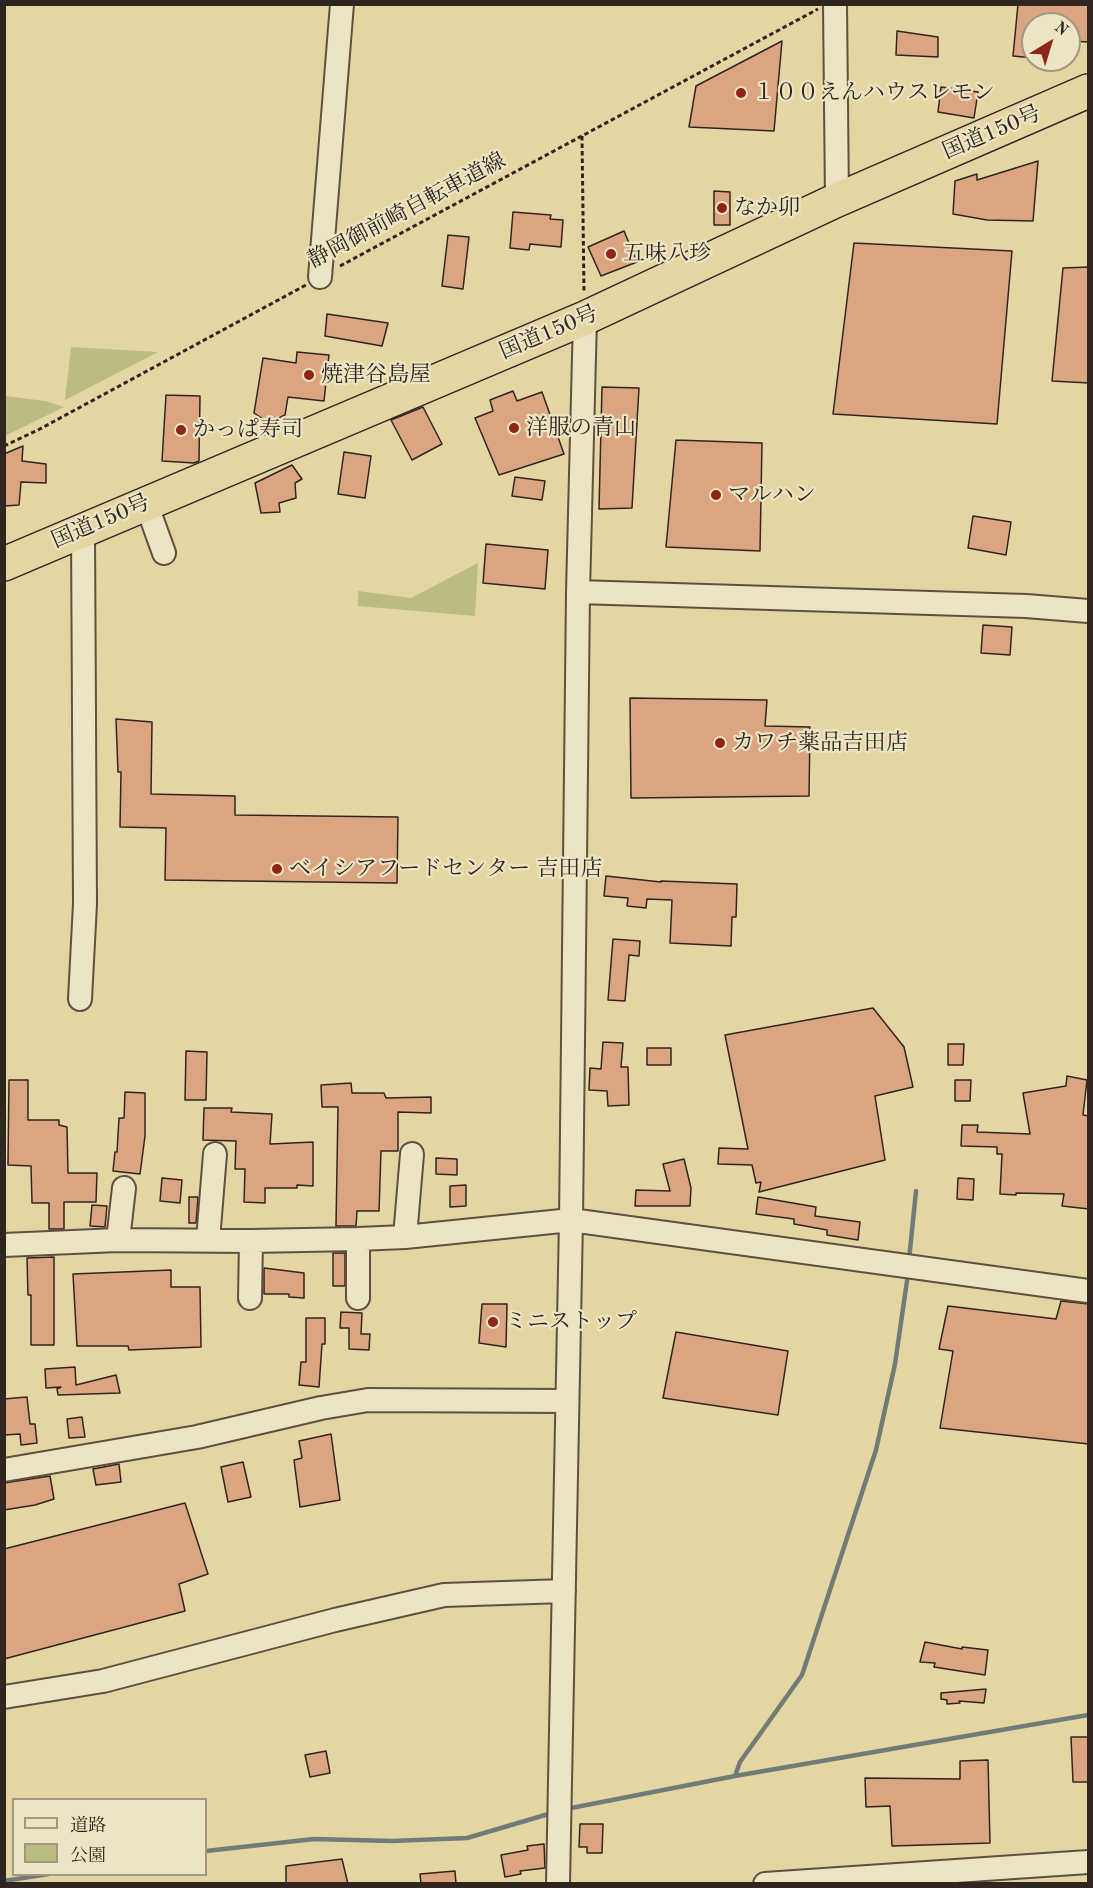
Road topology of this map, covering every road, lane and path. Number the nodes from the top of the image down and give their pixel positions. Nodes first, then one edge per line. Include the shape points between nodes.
1 (342, 4) edge
2 (824, 4) edge
3 (835, 4) edge
4 (1089, 91) edge
5 (582, 136) junction
6 (837, 200) junction
7 (320, 277) junction
8 (585, 318) junction
9 (4, 446) edge
10 (146, 503) junction
11 (83, 530) junction
12 (164, 553) dead end
13 (4, 564) edge
14 (578, 592) junction
15 (1089, 611) edge
16 (80, 999) dead end
17 (215, 1154) dead end
18 (412, 1154) dead end
19 (124, 1188) dead end
20 (571, 1220) junction
21 (405, 1237) junction
22 (358, 1239) junction
23 (118, 1240) junction
24 (208, 1240) junction
25 (251, 1241) junction
26 (4, 1245) edge
27 (1089, 1291) edge
28 (250, 1298) dead end
29 (358, 1298) dead end
30 (567, 1401) junction
31 (4, 1470) edge
32 (564, 1591) junction
33 (4, 1697) edge
34 (1089, 1862) edge
35 (558, 1884) edge
36 (765, 1884) edge

1 - 7 street
2 - 5 path, 静岡御前崎自転車道線
3 - 6 street
4 - 6 highway, 国道150号
5 - 7 path, 静岡御前崎自転車道線
5 - 8 path
6 - 8 highway, 国道150号
7 - 9 path, 静岡御前崎自転車道線
8 - 10 highway, 国道150号
8 - 14 street
10 - 11 highway, 国道150号
10 - 12 street
11 - 13 highway, 国道150号
11 - 16 street via 85,904
14 - 15 street
14 - 20 street
17 - 24 street
18 - 21 street
19 - 23 street
20 - 21 street
20 - 27 street
20 - 30 street
21 - 22 street
22 - 25 street
22 - 29 street
23 - 24 street
23 - 26 street
24 - 25 street
25 - 28 street
30 - 31 street via 368,1400 197,1437
30 - 32 street
32 - 33 street via 444,1595 103,1681
32 - 35 street
34 - 36 street

